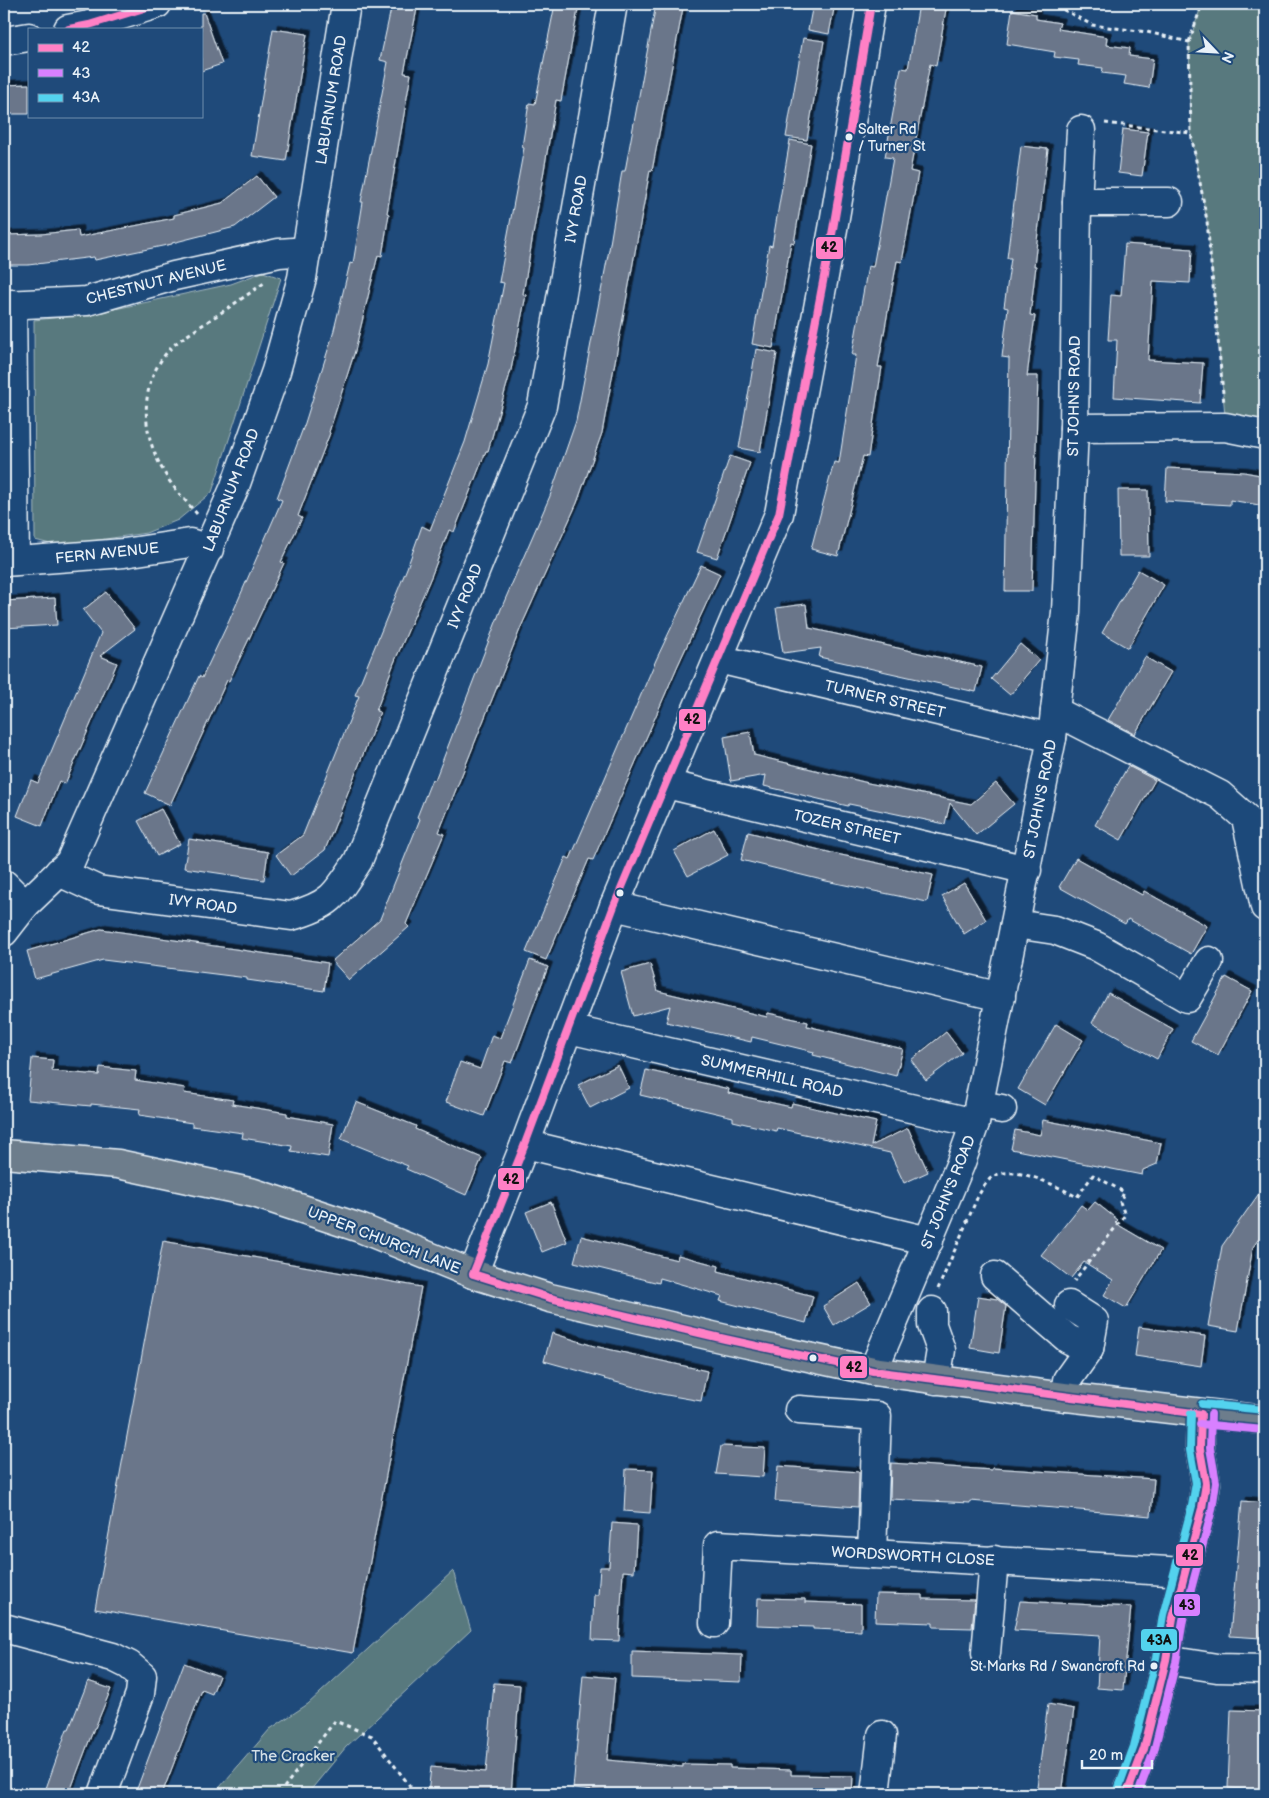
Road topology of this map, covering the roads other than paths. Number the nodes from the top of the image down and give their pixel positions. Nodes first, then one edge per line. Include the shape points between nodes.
1 (157, 4) edge
2 (346, 4) edge
3 (613, 4) edge
4 (870, 4) edge
5 (73, 28) edge
6 (28, 36) edge
7 (4, 42) edge
8 (1081, 130) road end
9 (1077, 202) junction
10 (1169, 202) dead end
11 (307, 251) junction
12 (8, 304) edge
13 (1074, 428) junction
14 (1265, 435) edge
15 (199, 546) junction
16 (9, 562) edge
17 (718, 660) junction
18 (1055, 711) junction
19 (1052, 738) junction
20 (666, 784) junction
21 (1027, 870) junction
22 (59, 872) junction
23 (4, 884) edge
24 (25, 904) junction
25 (614, 906) junction
26 (1265, 907) edge
27 (1015, 924) junction
28 (4, 932) edge
29 (1209, 961) dead end
30 (1001, 997) junction
31 (569, 1029) junction
32 (986, 1112) junction
33 (525, 1144) junction
34 (4, 1154) edge
35 (928, 1241) junction
36 (473, 1274) junction
37 (995, 1276) dead end
38 (1069, 1296) road end
39 (932, 1311) road end
40 (1089, 1349) junction
41 (873, 1370) junction
42 (936, 1380) junction
43 (1065, 1397) junction
44 (799, 1410) dead end
45 (1201, 1414) junction
46 (1265, 1420) edge
47 (872, 1554) junction
48 (994, 1560) junction
49 (1185, 1572) junction
50 (714, 1623) dead end
51 (4, 1628) edge
52 (986, 1653) dead end
53 (1166, 1660) junction
54 (1265, 1669) edge
55 (882, 1735) dead end
56 (104, 1794) edge
57 (875, 1794) edge
58 (1127, 1794) edge

1 - 5 street
2 - 11 street, LABURNUM ROAD
3 - 22 street, IVY ROAD via 542,406 358,861 344,883 330,900 291,916 98,890
4 - 17 street via 833,229 779,514
6 - 7 street
8 - 9 street, ST JOHN'S ROAD
9 - 10 street
9 - 13 street, ST JOHN'S ROAD
11 - 12 street, CHESTNUT AVENUE via 279,253 174,276 87,301
11 - 15 street, LABURNUM ROAD via 276,371 234,489
12 - 16 street
13 - 14 street via 1225,427
13 - 18 street, ST JOHN'S ROAD via 1066,612
15 - 16 street, FERN AVENUE
15 - 22 street, LABURNUM ROAD via 70,862
17 - 19 street, TURNER STREET
17 - 20 street
18 - 19 street, ST JOHN'S ROAD
18 - 26 street via 1220,795 1246,818
19 - 21 street, ST JOHN'S ROAD
20 - 21 street, TOZER STREET
20 - 25 street
21 - 27 street, ST JOHN'S ROAD
22 - 24 street, LABURNUM ROAD
23 - 24 street
24 - 28 street, LABURNUM ROAD
25 - 30 street
25 - 31 street
27 - 29 street via 1055,930 1096,946 1187,998
27 - 30 street, ST JOHN'S ROAD
30 - 32 street, ST JOHN'S ROAD
31 - 32 street, SUMMERHILL ROAD
31 - 33 street
32 - 35 street, ST JOHN'S ROAD
33 - 35 street
33 - 36 street
34 - 36 main road, UPPER CHURCH LANE via 118,1164 254,1193 360,1228
35 - 41 street, ST JOHN'S ROAD
36 - 41 main road, UPPER CHURCH LANE via 559,1300
37 - 40 street via 1068,1339
38 - 40 street via 1094,1321
39 - 42 street via 932,1325 941,1350
40 - 43 street via 1067,1380
41 - 42 main road, UPPER CHURCH LANE
42 - 43 main road, UPPER CHURCH LANE
43 - 45 main road, UPPER CHURCH LANE
44 - 47 street via 877,1416
45 - 46 main road, UPPER CHURCH LANE
45 - 49 street via 1200,1449 1206,1483
47 - 48 street, WORDSWORTH CLOSE
47 - 50 street, WORDSWORTH CLOSE via 718,1545
48 - 49 street, WORDSWORTH CLOSE
48 - 52 street
49 - 53 street
51 - 56 street via 113,1657 142,1676 140,1694
53 - 54 street via 1217,1668
53 - 58 street via 1144,1749
55 - 57 street

